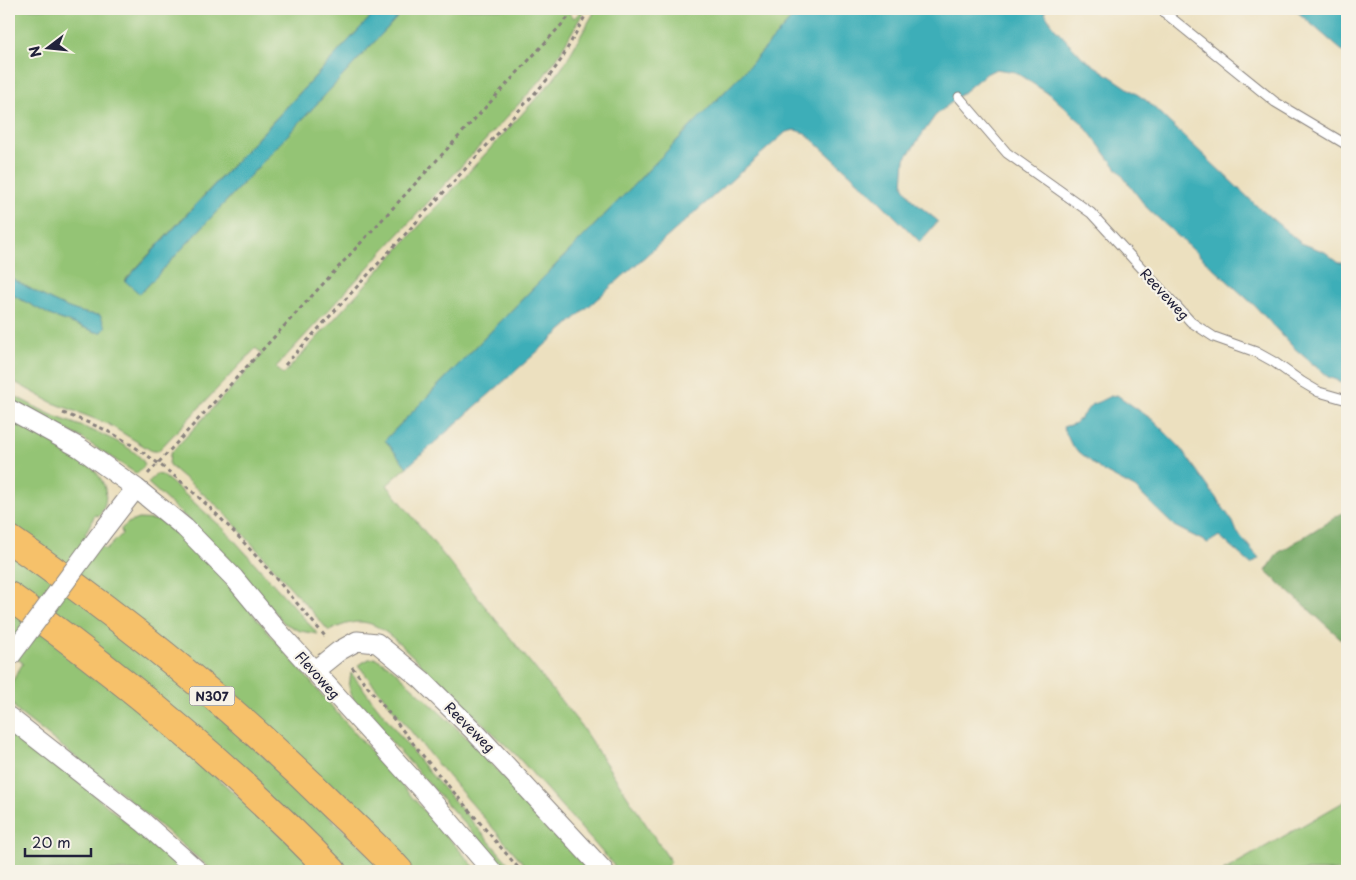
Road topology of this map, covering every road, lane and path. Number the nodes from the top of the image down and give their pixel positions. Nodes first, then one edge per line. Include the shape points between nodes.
1 (576, 9) edge
2 (589, 9) edge
3 (1164, 13) dead end
4 (958, 97) dead end
5 (1347, 145) edge
6 (285, 365) dead end
7 (1347, 400) edge
8 (9, 409) edge
9 (55, 410) dead end
10 (136, 488) junction
11 (9, 539) edge
12 (9, 596) edge
13 (9, 658) edge
14 (314, 671) junction
15 (9, 717) edge
16 (198, 871) edge
17 (332, 871) edge
18 (399, 871) edge
19 (492, 871) edge
20 (604, 871) edge

1 - 9 path via 157,464 116,436
2 - 6 path via 546,81
3 - 5 lane via 1275,102
4 - 7 lane, Reeveweg via 1007,152 1091,213 1191,322 1214,337 1256,352 1319,392
8 - 10 street, Flevoweg via 63,437
10 - 13 street, bridge
10 - 14 street, Flevoweg via 209,552
11 - 18 highway, N307 via 199,684 290,764
12 - 17 highway via 81,647 176,725 253,793
14 - 19 street, Flevoweg
14 - 20 street, Reeveweg via 339,651 357,642 377,642 476,733
15 - 16 street via 143,822

